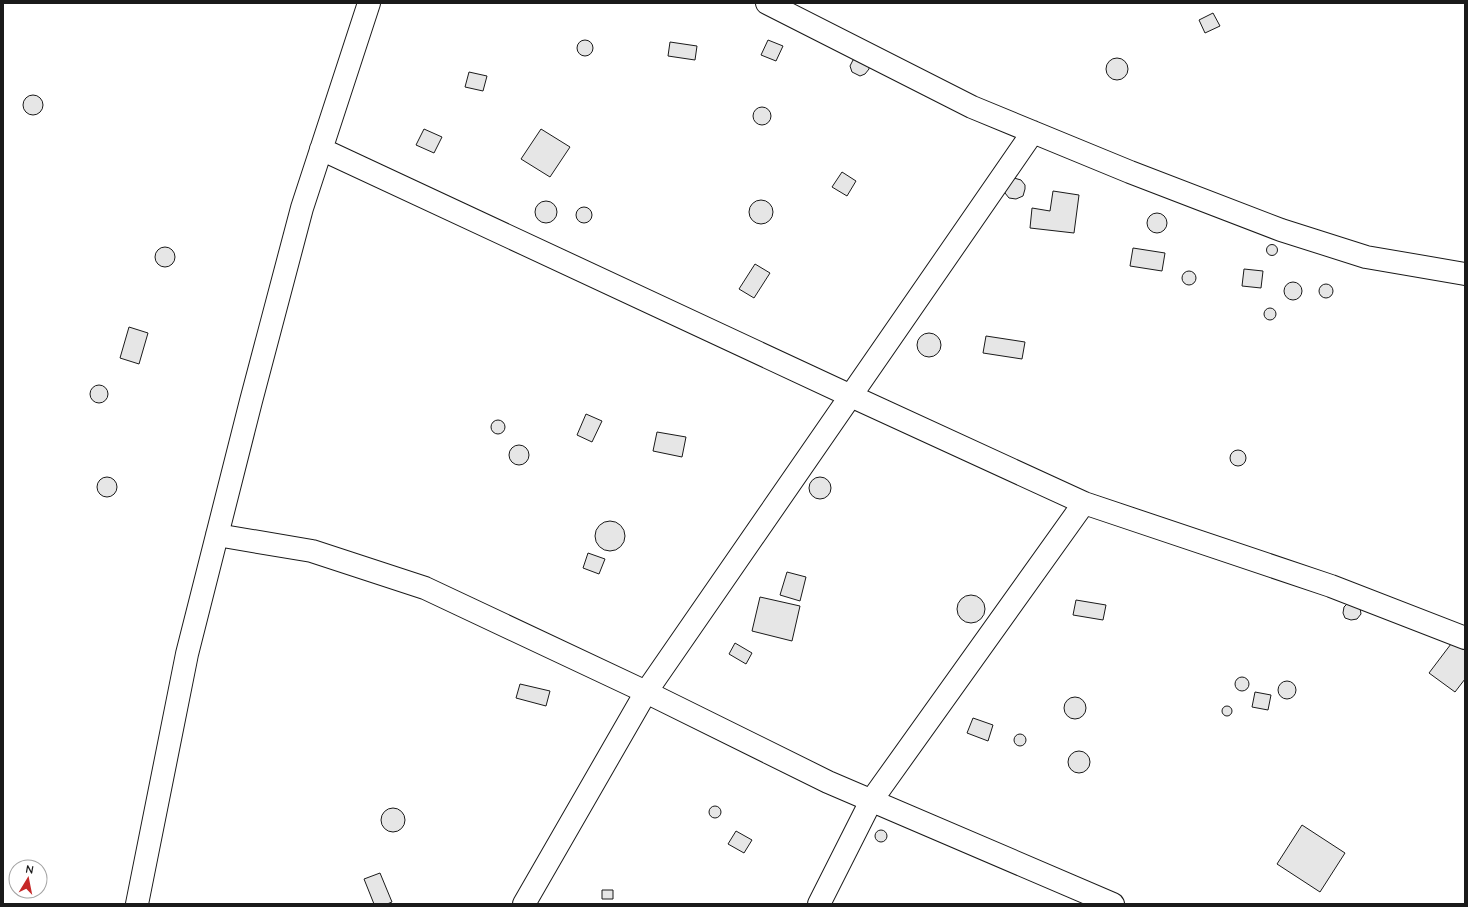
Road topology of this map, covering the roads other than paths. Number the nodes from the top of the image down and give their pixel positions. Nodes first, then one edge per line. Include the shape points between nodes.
1 (369, 3) edge
2 (766, 3) edge
3 (1033, 132) junction
4 (322, 149) junction
5 (1465, 274) edge
6 (850, 396) junction
7 (1084, 503) junction
8 (217, 535) junction
9 (1465, 638) edge
10 (646, 692) junction
11 (871, 801) junction
12 (137, 904) edge
13 (524, 904) edge
14 (819, 904) edge
15 (1113, 904) edge

1 - 4 street
2 - 3 street via 972,107
3 - 5 street via 1280,230 1366,257
3 - 6 street
4 - 6 street
4 - 8 street via 302,208
6 - 7 street
6 - 10 street
7 - 9 street via 1331,586
7 - 11 street
8 - 10 street via 312,551 425,588
8 - 12 street via 187,654
10 - 11 street
10 - 13 street
11 - 14 street
11 - 15 street

